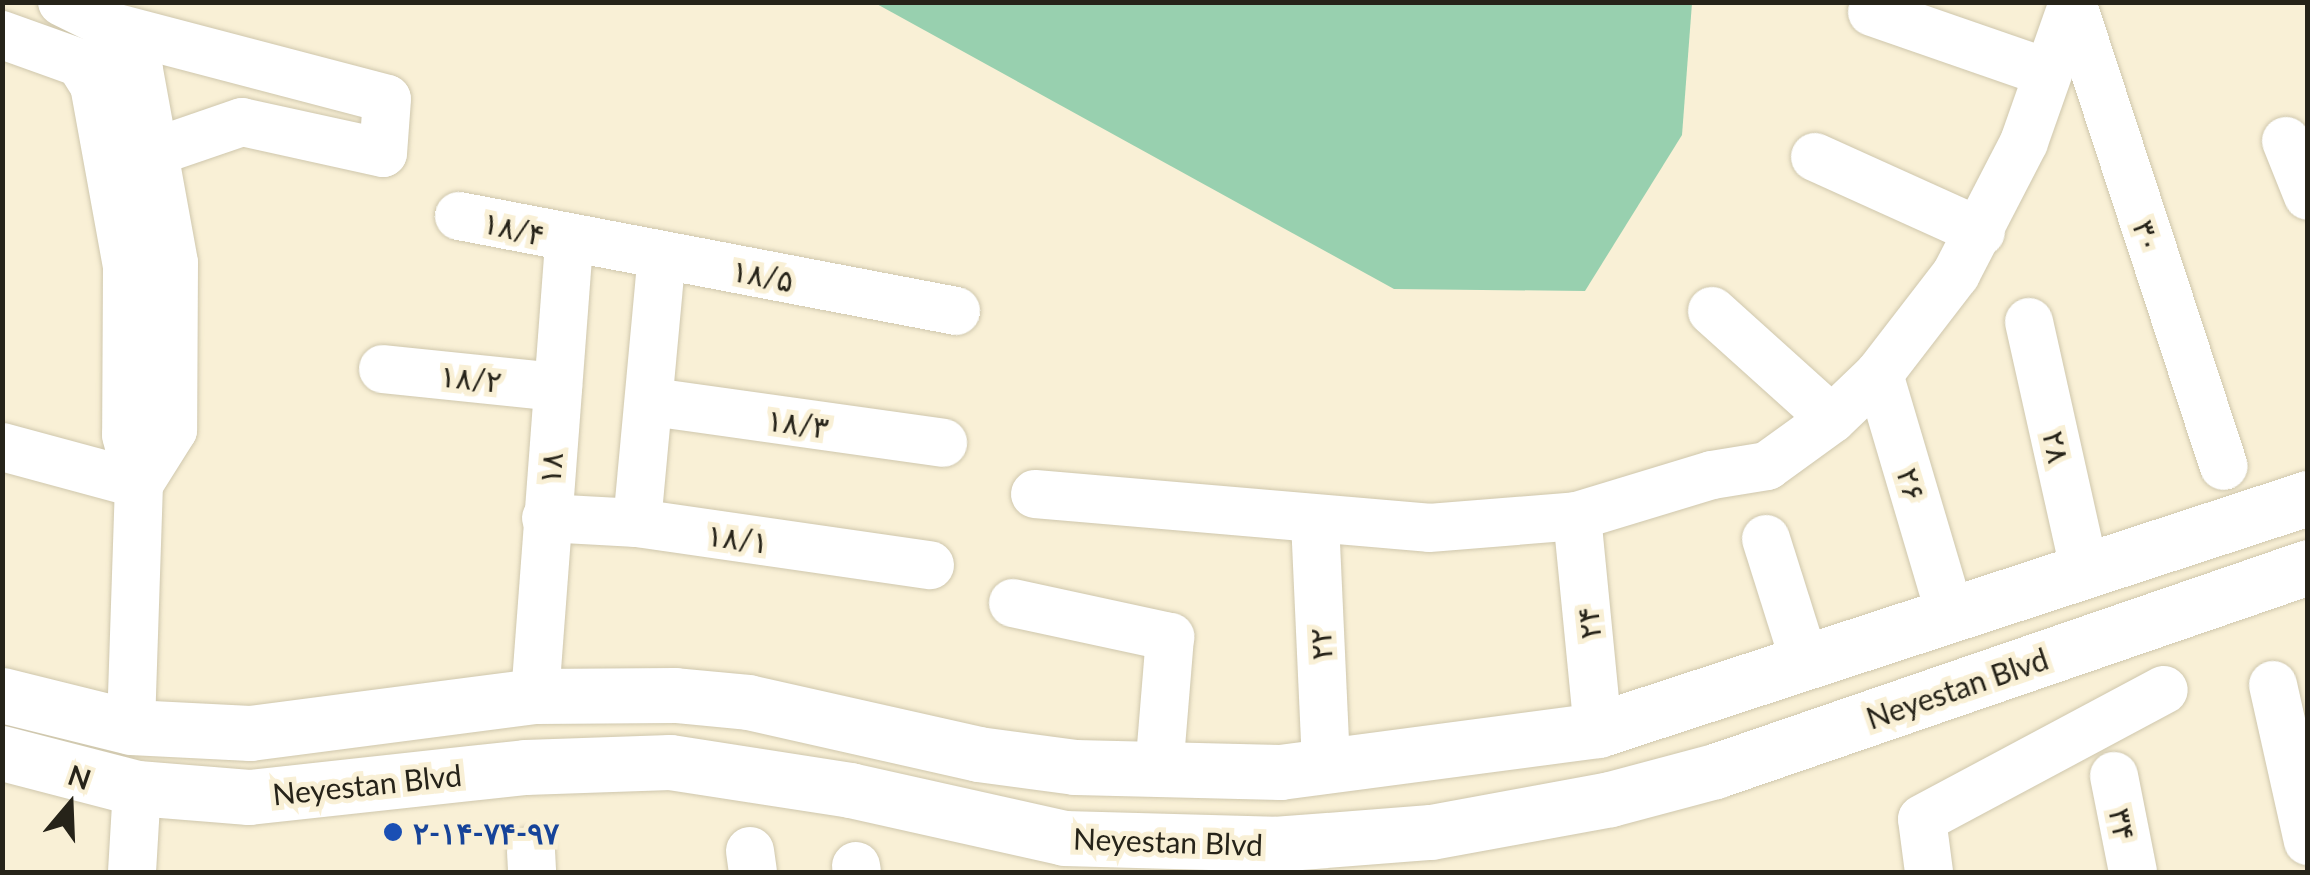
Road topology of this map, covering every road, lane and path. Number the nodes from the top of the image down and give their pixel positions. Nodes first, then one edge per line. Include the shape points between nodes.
1 (62, 2) edge
2 (2072, 4) edge
3 (1872, 12) dead end
4 (113, 27) junction
5 (2, 35) edge
6 (2048, 73) junction
7 (2286, 141) dead end
8 (152, 153) junction
9 (1814, 157) dead end
10 (2308, 196) edge
11 (459, 216) dead end
12 (1982, 232) junction
13 (569, 240) junction
14 (662, 256) junction
15 (1712, 310) dead end
16 (956, 311) dead end
17 (2030, 322) dead end
18 (383, 370) dead end
19 (1879, 374) junction
20 (558, 386) junction
21 (652, 402) junction
22 (1832, 420) junction
23 (943, 443) dead end
24 (2, 447) edge
25 (2224, 466) dead end
26 (139, 484) junction
27 (1035, 494) dead end
28 (2308, 498) edge
29 (1577, 516) junction
30 (546, 518) junction
31 (1315, 521) junction
32 (637, 523) junction
33 (1766, 539) dead end
34 (930, 565) dead end
35 (2308, 567) edge
36 (2085, 572) junction
37 (1944, 594) dead end
38 (1014, 603) dead end
39 (1805, 663) junction
40 (2274, 685) dead end
41 (2164, 690) dead end
42 (2, 695) edge
43 (535, 696) junction
44 (131, 727) junction
45 (1598, 730) junction
46 (2, 753) edge
47 (1326, 767) junction
48 (1160, 772) junction
49 (2114, 776) dead end
50 (136, 788) junction
51 (2308, 841) edge
52 (132, 872) edge
53 (1929, 872) edge
54 (2133, 872) edge

1 - 4 street
2 - 6 street
2 - 25 street, ۳۰
3 - 6 street
4 - 8 street via 139,70
4 - 8 street via 387,99 383,153 242,122
5 - 26 street via 80,63 94,85 127,268 126,435
6 - 12 street
7 - 10 street
8 - 26 street via 174,264 173,430
9 - 12 street
11 - 13 street, ۱۸/۴
12 - 19 street
13 - 14 street, ۱۸/۵
13 - 20 street, ۱۸
14 - 16 street, ۱۸/۵
14 - 21 street
15 - 22 street
17 - 36 street, ۲۸
18 - 20 street, ۱۸/۲
19 - 22 street
19 - 37 street, ۲۶
20 - 30 street, ۱۸
21 - 23 street, ۱۸/۳
21 - 32 street
22 - 29 street via 1766,466 1712,475
24 - 26 street
26 - 44 street
27 - 31 street
28 - 36 main road
29 - 31 street via 1429,528
29 - 45 street, ۲۴
30 - 32 street, ۱۸/۱
30 - 43 street, ۱۸
31 - 47 street, ۲۲
32 - 34 street, ۱۸/۱
33 - 39 street
35 - 50 main road, Neyestan Blvd via 1715,771 1610,799 1431,832 1274,844 1064,838 850,790 670,762 525,767 248,797
36 - 39 main road
38 - 48 street via 1170,637
39 - 45 main road
40 - 51 street
41 - 53 street via 1922,819
42 - 44 main road
43 - 44 main road via 250,732
43 - 48 main road via 748,702 978,754
45 - 47 main road
46 - 50 main road, Neyestan Blvd
47 - 48 main road
49 - 54 street, ۳۴
50 - 52 street

